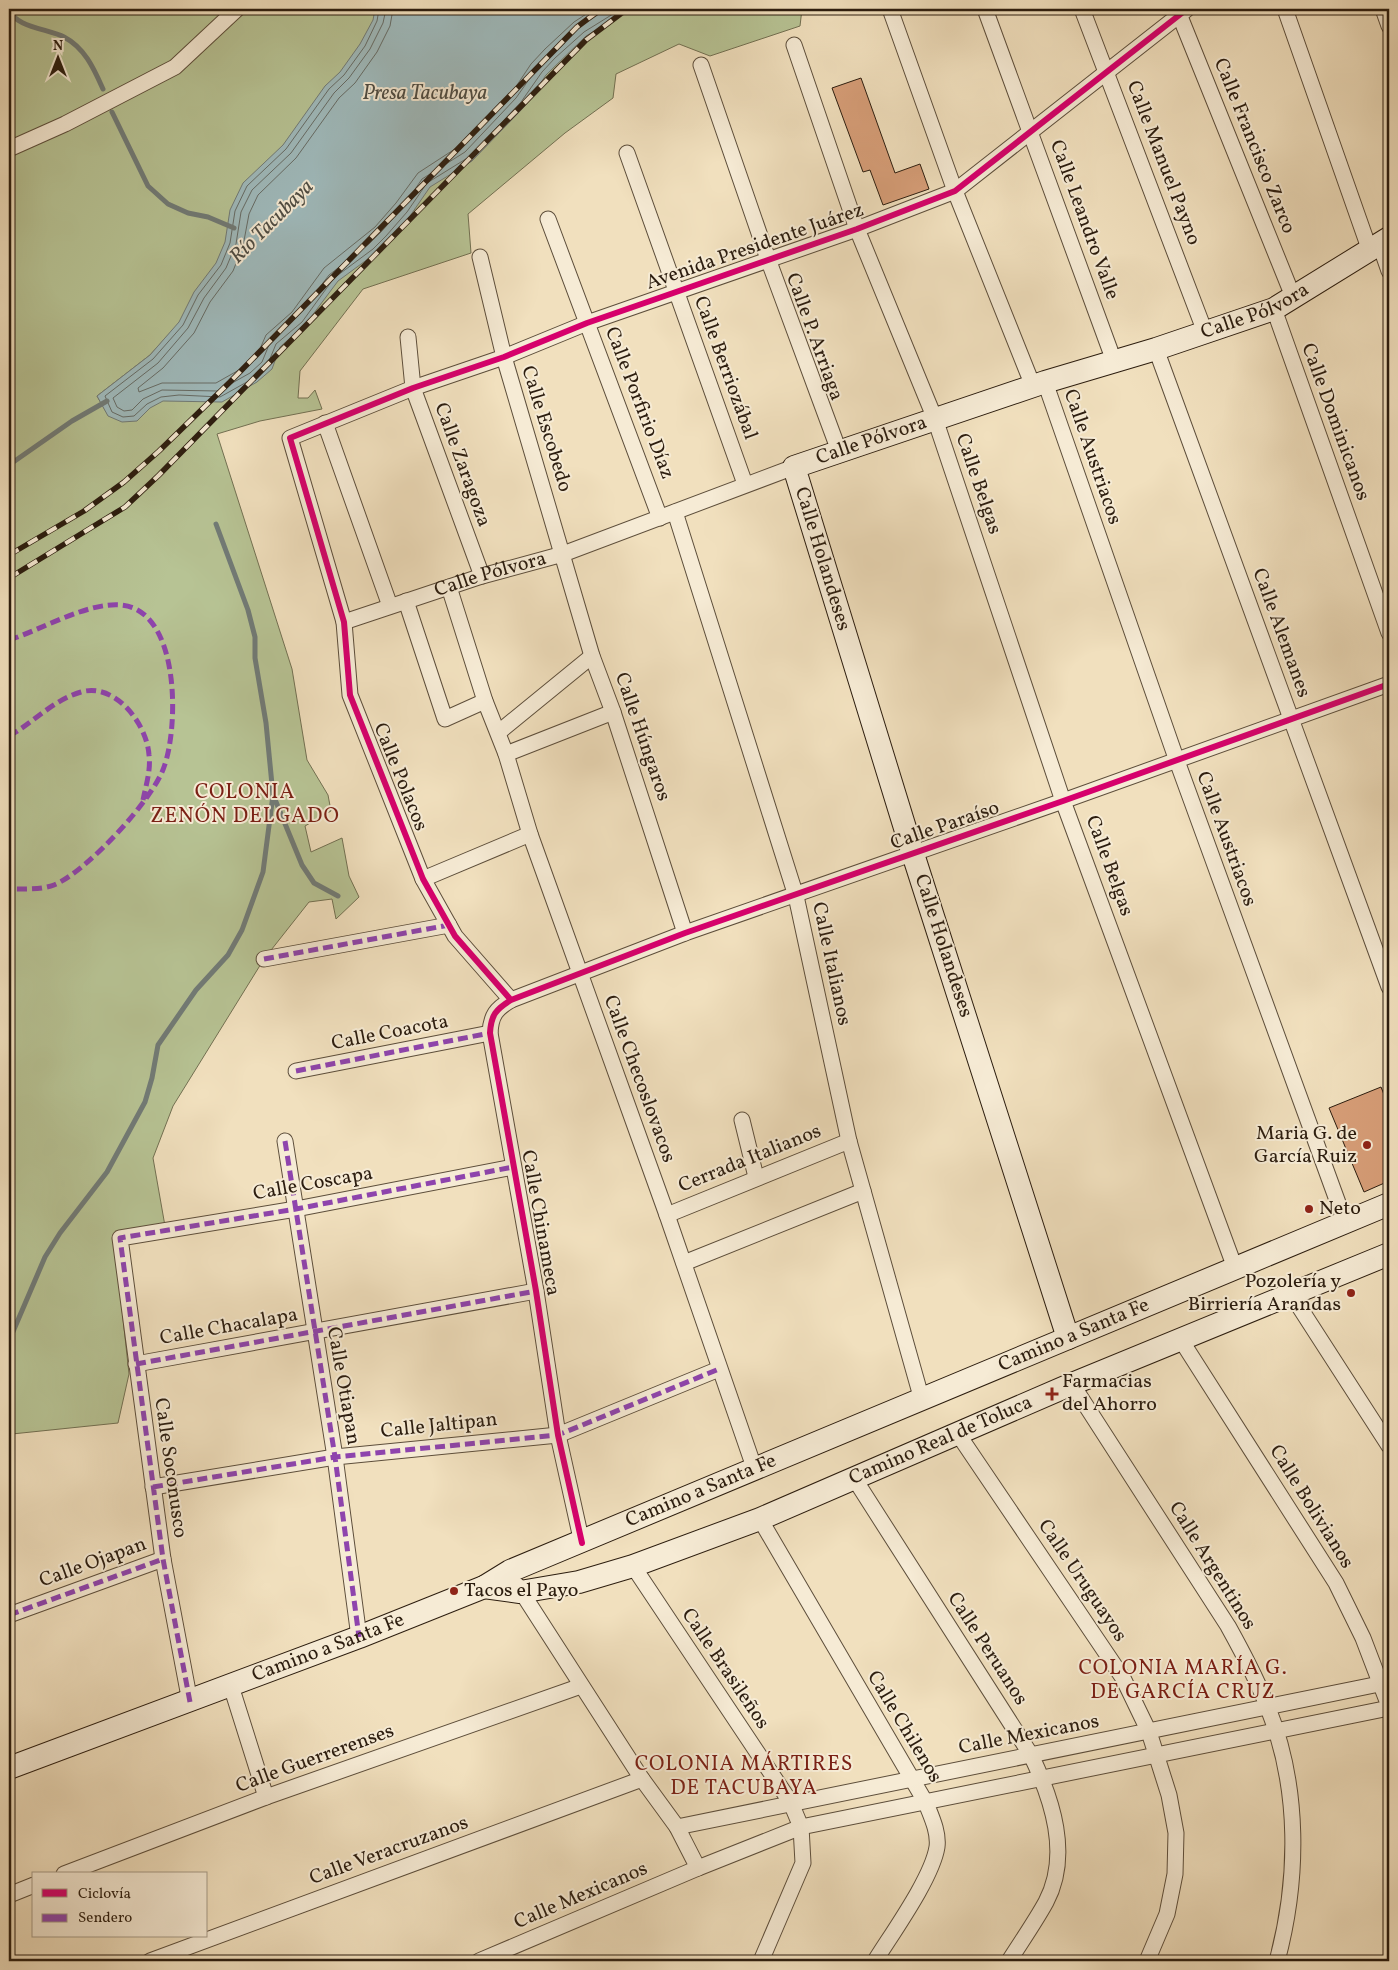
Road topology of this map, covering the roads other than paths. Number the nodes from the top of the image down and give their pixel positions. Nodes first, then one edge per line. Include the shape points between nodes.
1 (238, 9) edge
2 (890, 9) edge
3 (985, 9) edge
4 (1082, 9) edge
5 (1285, 9) edge
6 (1383, 9) edge
7 (1181, 11) edge
8 (1389, 26) edge
9 (794, 45) dead end
10 (702, 65) dead end
11 (1107, 71) junction
12 (1030, 132) junction
13 (9, 149) edge
14 (627, 153) dead end
15 (955, 191) junction
16 (548, 218) dead end
17 (857, 229) junction
18 (1380, 245) edge
19 (480, 257) dead end
20 (768, 259) junction
21 (1389, 271) edge
22 (677, 292) junction
23 (1294, 299) junction
24 (1274, 309) junction
25 (587, 323) junction
26 (1205, 332) junction
27 (408, 337) dead end
28 (1156, 348) junction
29 (504, 357) junction
30 (1114, 361) junction
31 (1039, 384) junction
32 (412, 388) junction
33 (935, 419) junction
34 (325, 423) junction
35 (290, 438) joint
36 (839, 451) junction
37 (794, 467) junction
38 (745, 484) junction
39 (667, 515) junction
40 (563, 554) junction
41 (482, 576) junction
42 (449, 587) junction
43 (406, 600) junction
44 (390, 606) junction
45 (344, 622) junction
46 (1389, 633) edge
47 (592, 656) junction
48 (1389, 684) edge
49 (485, 701) junction
50 (613, 712) junction
51 (1291, 719) junction
52 (499, 732) junction
53 (506, 754) junction
54 (1177, 761) junction
55 (1064, 801) junction
56 (530, 834) junction
57 (914, 854) junction
58 (424, 880) junction
59 (796, 896) junction
60 (452, 930) junction
61 (685, 933) junction
62 (264, 960) dead end
63 (579, 973) junction
64 (1389, 987) edge
65 (511, 1000) junction
66 (490, 1033) junction
67 (296, 1071) dead end
68 (742, 1120) dead end
69 (286, 1141) dead end
70 (849, 1141) junction
71 (513, 1167) junction
72 (756, 1177) junction
73 (863, 1191) junction
74 (1389, 1204) edge
75 (296, 1209) junction
76 (667, 1215) junction
77 (1345, 1222) junction
78 (120, 1238) joint
79 (1389, 1254) edge
80 (684, 1263) junction
81 (1235, 1268) junction
82 (536, 1291) junction
83 (1291, 1294) junction
84 (314, 1332) junction
85 (1068, 1338) junction
86 (1181, 1340) junction
87 (136, 1364) junction
88 (719, 1369) junction
89 (1072, 1384) junction
90 (922, 1400) junction
91 (958, 1434) junction
92 (558, 1435) junction
93 (1389, 1446) edge
94 (335, 1457) junction
95 (755, 1470) junction
96 (854, 1478) junction
97 (153, 1487) junction
98 (760, 1519) junction
99 (582, 1543) junction
100 (163, 1559) junction
101 (633, 1566) junction
102 (510, 1571) junction
103 (484, 1587) junction
104 (520, 1592) junction
105 (9, 1615) edge
106 (359, 1638) junction
107 (1385, 1682) edge
108 (231, 1686) junction
109 (581, 1686) junction
110 (190, 1702) junction
111 (1389, 1707) edge
112 (1268, 1708) junction
113 (1276, 1731) junction
114 (1149, 1732) junction
115 (1031, 1754) junction
116 (1157, 1757) junction
117 (9, 1768) edge
118 (642, 1779) junction
119 (911, 1779) junction
120 (1043, 1779) junction
121 (266, 1797) junction
122 (926, 1803) junction
123 (791, 1804) junction
124 (677, 1827) junction
125 (801, 1827) junction
126 (698, 1868) junction
127 (69, 1872) edge
128 (32, 1886) edge
129 (9, 1894) edge
130 (759, 1960) edge
131 (150, 1961) edge
132 (479, 1961) edge
133 (875, 1961) edge
134 (1009, 1961) edge
135 (1147, 1961) edge
136 (1277, 1961) edge

1 - 13 street via 176,67
2 - 15 street, Calle Austriacos
3 - 12 street, Calle Leandro Valle
4 - 11 street, Calle Manuel Payno
5 - 18 street
6 - 8 street
7 - 11 street, Avenida Presidente Juárez
7 - 23 street, Calle Francisco Zarco
9 - 17 street, Calle Belgas
10 - 20 street, Calle P. Arriaga
11 - 12 street, Avenida Presidente Juárez
11 - 26 street, Calle Manuel Payno
12 - 15 street, Avenida Presidente Juárez
12 - 30 street, Calle Leandro Valle
14 - 22 street, Calle Berriozábal
15 - 17 street, Avenida Presidente Juárez
15 - 31 street, Calle Austriacos
16 - 25 street, Calle Porfirio Díaz
17 - 20 street, Avenida Presidente Juárez
17 - 33 street, Calle Belgas
18 - 21 street
18 - 23 main road, Calle Pólvora
19 - 29 street, Calle Escobedo
20 - 22 street, Avenida Presidente Juárez
20 - 36 street, Calle P. Arriaga
22 - 25 street, Avenida Presidente Juárez
22 - 38 street, Calle Berriozábal
23 - 24 main road, Calle Pólvora
24 - 26 main road, Calle Pólvora
24 - 46 street, Calle Dominicanos
25 - 29 street, Avenida Presidente Juárez
25 - 39 street, Calle Porfirio Díaz
26 - 28 main road, Calle Pólvora
27 - 32 street, Calle Zaragoza
28 - 30 main road, Calle Pólvora
28 - 51 street, Calle Alemanes
29 - 32 street, Avenida Presidente Juárez
29 - 40 street, Calle Escobedo
30 - 31 main road, Calle Pólvora
31 - 33 main road, Calle Pólvora
31 - 54 street, Calle Austriacos
32 - 34 street, Avenida Presidente Juárez
32 - 41 street, Calle Zaragoza
33 - 36 main road, Calle Pólvora
33 - 55 street, Calle Belgas
34 - 35 street, Avenida Presidente Juárez
34 - 44 street
35 - 45 street, Calle Polacos
36 - 37 main road, Calle Pólvora
37 - 38 street, Calle Pólvora
37 - 57 main road, Calle Holandeses
38 - 39 street, Calle Pólvora
39 - 40 street, Calle Pólvora
39 - 59 street, Calle Italianos
40 - 41 street, Calle Pólvora
40 - 47 street, Calle Húngaros
41 - 42 street, Calle Pólvora
42 - 43 street, Calle Pólvora
42 - 49 street, Calle Checoslovacos
43 - 44 street, Calle Pólvora
43 - 49 street via 445,719
44 - 45 street, Calle Pólvora
45 - 58 street, Calle Polacos via 350,695
47 - 50 street, Calle Húngaros
47 - 52 street
48 - 51 street, Calle Paraíso
49 - 52 street, Calle Checoslovacos
50 - 53 street
50 - 61 street, Calle Húngaros
51 - 54 street, Calle Paraíso
51 - 64 street, Calle Alemanes
52 - 53 street, Calle Checoslovacos
53 - 56 street, Calle Checoslovacos
54 - 55 street, Calle Paraíso
54 - 77 street, Calle Austriacos
55 - 57 street, Calle Paraíso
55 - 81 street, Calle Belgas
56 - 58 street
56 - 63 street, Calle Checoslovacos
57 - 59 street, Calle Paraíso
57 - 85 main road, Calle Holandeses
58 - 60 street, Calle Polacos
59 - 61 street, Calle Paraíso
59 - 70 street, Calle Italianos
60 - 62 street
60 - 65 street
61 - 63 street, Calle Paraíso
63 - 65 street, Calle Paraíso
63 - 76 street, Calle Checoslovacos
65 - 66 street, Calle Chinameca via 497,1008
66 - 67 street, Calle Coacota
66 - 71 street, Calle Chinameca
68 - 72 street
69 - 75 street, Calle Otiapan
70 - 72 street, Cerrada Italianos
70 - 73 street, Calle Italianos
71 - 75 street, Calle Coscapa
71 - 82 street, Calle Chinameca
72 - 76 street, Cerrada Italianos
73 - 80 street
73 - 90 street, Calle Italianos
74 - 77 main road, Camino a Santa Fe
75 - 78 street, Calle Coscapa
75 - 84 street, Calle Otiapan
76 - 80 street, Calle Checoslovacos
77 - 81 main road, Camino a Santa Fe
78 - 87 street, Calle Soconusco
79 - 83 main road, Camino Real de Toluca
80 - 88 street, Calle Checoslovacos
81 - 85 main road, Camino a Santa Fe
82 - 84 street, Calle Chacalapa
82 - 92 street, Calle Chinameca
83 - 86 main road, Camino Real de Toluca
83 - 93 street
84 - 87 street, Calle Chacalapa
84 - 94 street, Calle Otiapan
85 - 90 main road, Camino a Santa Fe
86 - 89 main road, Camino Real de Toluca
86 - 107 street, Calle Bolivianos via 1336,1583
87 - 97 street, Calle Soconusco
88 - 92 street, Calle Jaltipan
88 - 95 street, Calle Checoslovacos
89 - 91 main road, Camino Real de Toluca
89 - 112 street, Calle Argentinos via 1228,1626
90 - 95 main road, Camino a Santa Fe
91 - 96 main road, Camino Real de Toluca
91 - 114 street, Calle Uruguayos via 1123,1678
92 - 94 street, Calle Jaltipan
92 - 99 street, Calle Chinameca
94 - 97 street, Calle Jaltipan
94 - 106 street, Calle Otiapan
95 - 99 main road, Camino a Santa Fe
96 - 98 main road, Camino Real de Toluca
96 - 115 street, Calle Peruanos
97 - 100 street, Calle Soconusco
98 - 101 main road, Camino Real de Toluca
98 - 119 street, Calle Chilenos
99 - 102 main road, Camino a Santa Fe
100 - 105 street, Calle Ojapan
100 - 110 street, Calle Soconusco
101 - 104 main road, Camino Real de Toluca via 603,1576
101 - 123 street, Calle Brasileños
102 - 103 main road, Camino a Santa Fe
102 - 104 street
103 - 104 main road, Camino Real de Toluca
103 - 106 main road, Camino a Santa Fe
104 - 109 street
106 - 108 main road, Camino a Santa Fe
107 - 111 street, Calle Bolivianos
107 - 112 street, Calle Mexicanos
108 - 110 main road, Camino a Santa Fe
108 - 121 street
109 - 118 street
109 - 121 street, Calle Guerrerenses
110 - 117 main road, Camino a Santa Fe
111 - 113 street, Calle Mexicanos
112 - 113 street, Calle Argentinos
112 - 114 street, Calle Mexicanos
113 - 116 street, Calle Mexicanos
113 - 136 street, Calle Argentinos via 1287,1774 1293,1820 1290,1887
114 - 115 street, Calle Mexicanos
114 - 116 street, Calle Uruguayos
115 - 119 street, Calle Mexicanos
115 - 120 street, Calle Peruanos
116 - 120 street, Calle Mexicanos
116 - 135 street, Calle Uruguayos via 1176,1833 1175,1874 1167,1914
118 - 124 street
118 - 131 street, Calle Veracruzanos
119 - 122 street, Calle Chilenos
119 - 123 street, Calle Mexicanos
120 - 122 street, Calle Mexicanos
120 - 134 street, Calle Peruanos via 1055,1819 1058,1848 1055,1876 1046,1901
121 - 127 street, Calle Guerrerenses
122 - 125 street, Calle Mexicanos
122 - 133 street, Calle Chilenos via 937,1845 932,1868
123 - 124 street, Calle Mexicanos
123 - 125 street, Calle Brasileños
124 - 126 street
125 - 126 street, Calle Mexicanos
125 - 130 street, Calle Brasileños via 803,1863
126 - 132 street, Calle Mexicanos
128 - 129 street

